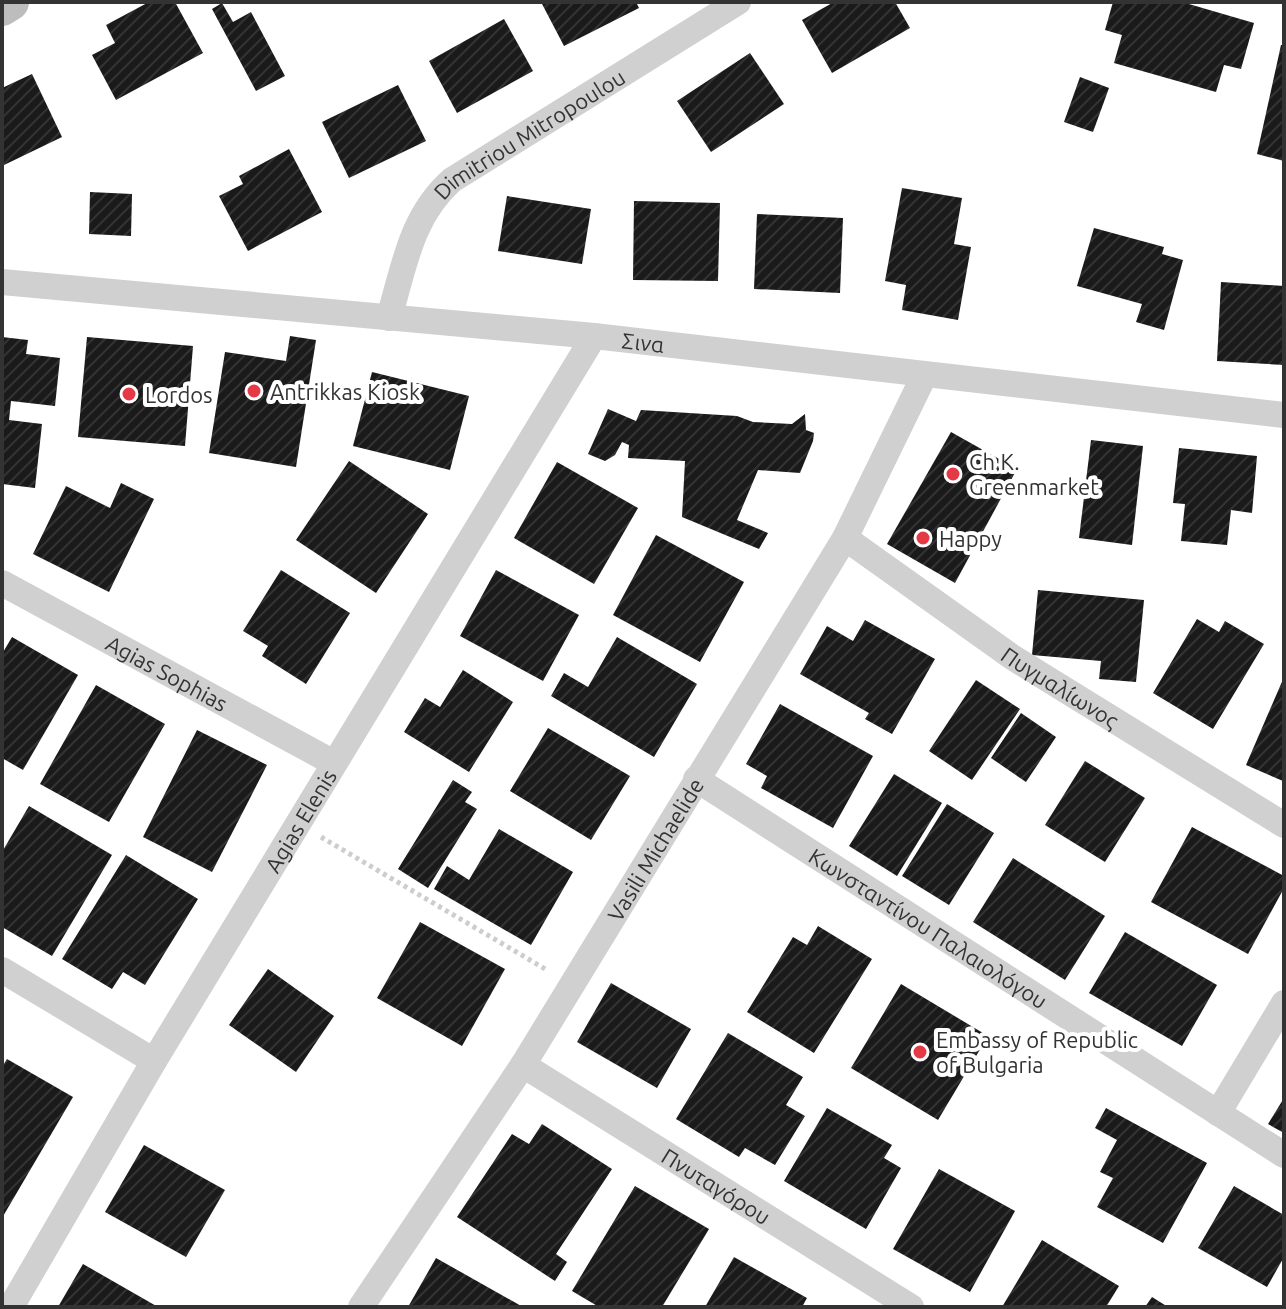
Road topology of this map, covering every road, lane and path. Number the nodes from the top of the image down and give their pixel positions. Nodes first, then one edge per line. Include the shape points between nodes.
1 (10, 2) edge
2 (738, 2) edge
3 (2, 7) edge
4 (2, 282) edge
5 (389, 318) junction
6 (594, 336) junction
7 (924, 376) junction
8 (1284, 415) edge
9 (845, 538) junction
10 (2, 583) edge
11 (334, 763) junction
12 (696, 779) junction
13 (297, 822) junction
14 (1284, 825) edge
15 (2, 970) edge
16 (572, 985) junction
17 (1284, 1003) edge
18 (154, 1061) junction
19 (523, 1065) junction
20 (1218, 1113) junction
21 (1284, 1155) edge
22 (11, 1307) edge
23 (361, 1307) edge
24 (911, 1307) edge

1 - 3 main road
2 - 5 street, Dimitriou Mitropoulou via 431,198 413,237
4 - 5 street, Σινα
5 - 6 street, Σινα
6 - 7 street, Σινα
6 - 11 street, Agias Elenis
7 - 8 street, Σινα
7 - 9 street, Vasili Michaelide
9 - 12 street, Vasili Michaelide
9 - 14 street, Πυγμαλίωνος via 1012,657
10 - 11 street, Agias Sophias
11 - 13 street, Agias Elenis
12 - 16 street, Vasili Michaelide
12 - 20 street, Κωνσταντίνου Παλαιολόγου
13 - 16 path
13 - 18 street, Agias Elenis
15 - 18 street
16 - 19 street, Vasili Michaelide
17 - 20 street
18 - 22 street, Agias Elenis
19 - 23 street, Vasili Michaelide
19 - 24 street, Πνυταγόρου
20 - 21 street, Κωνσταντίνου Παλαιολόγου

